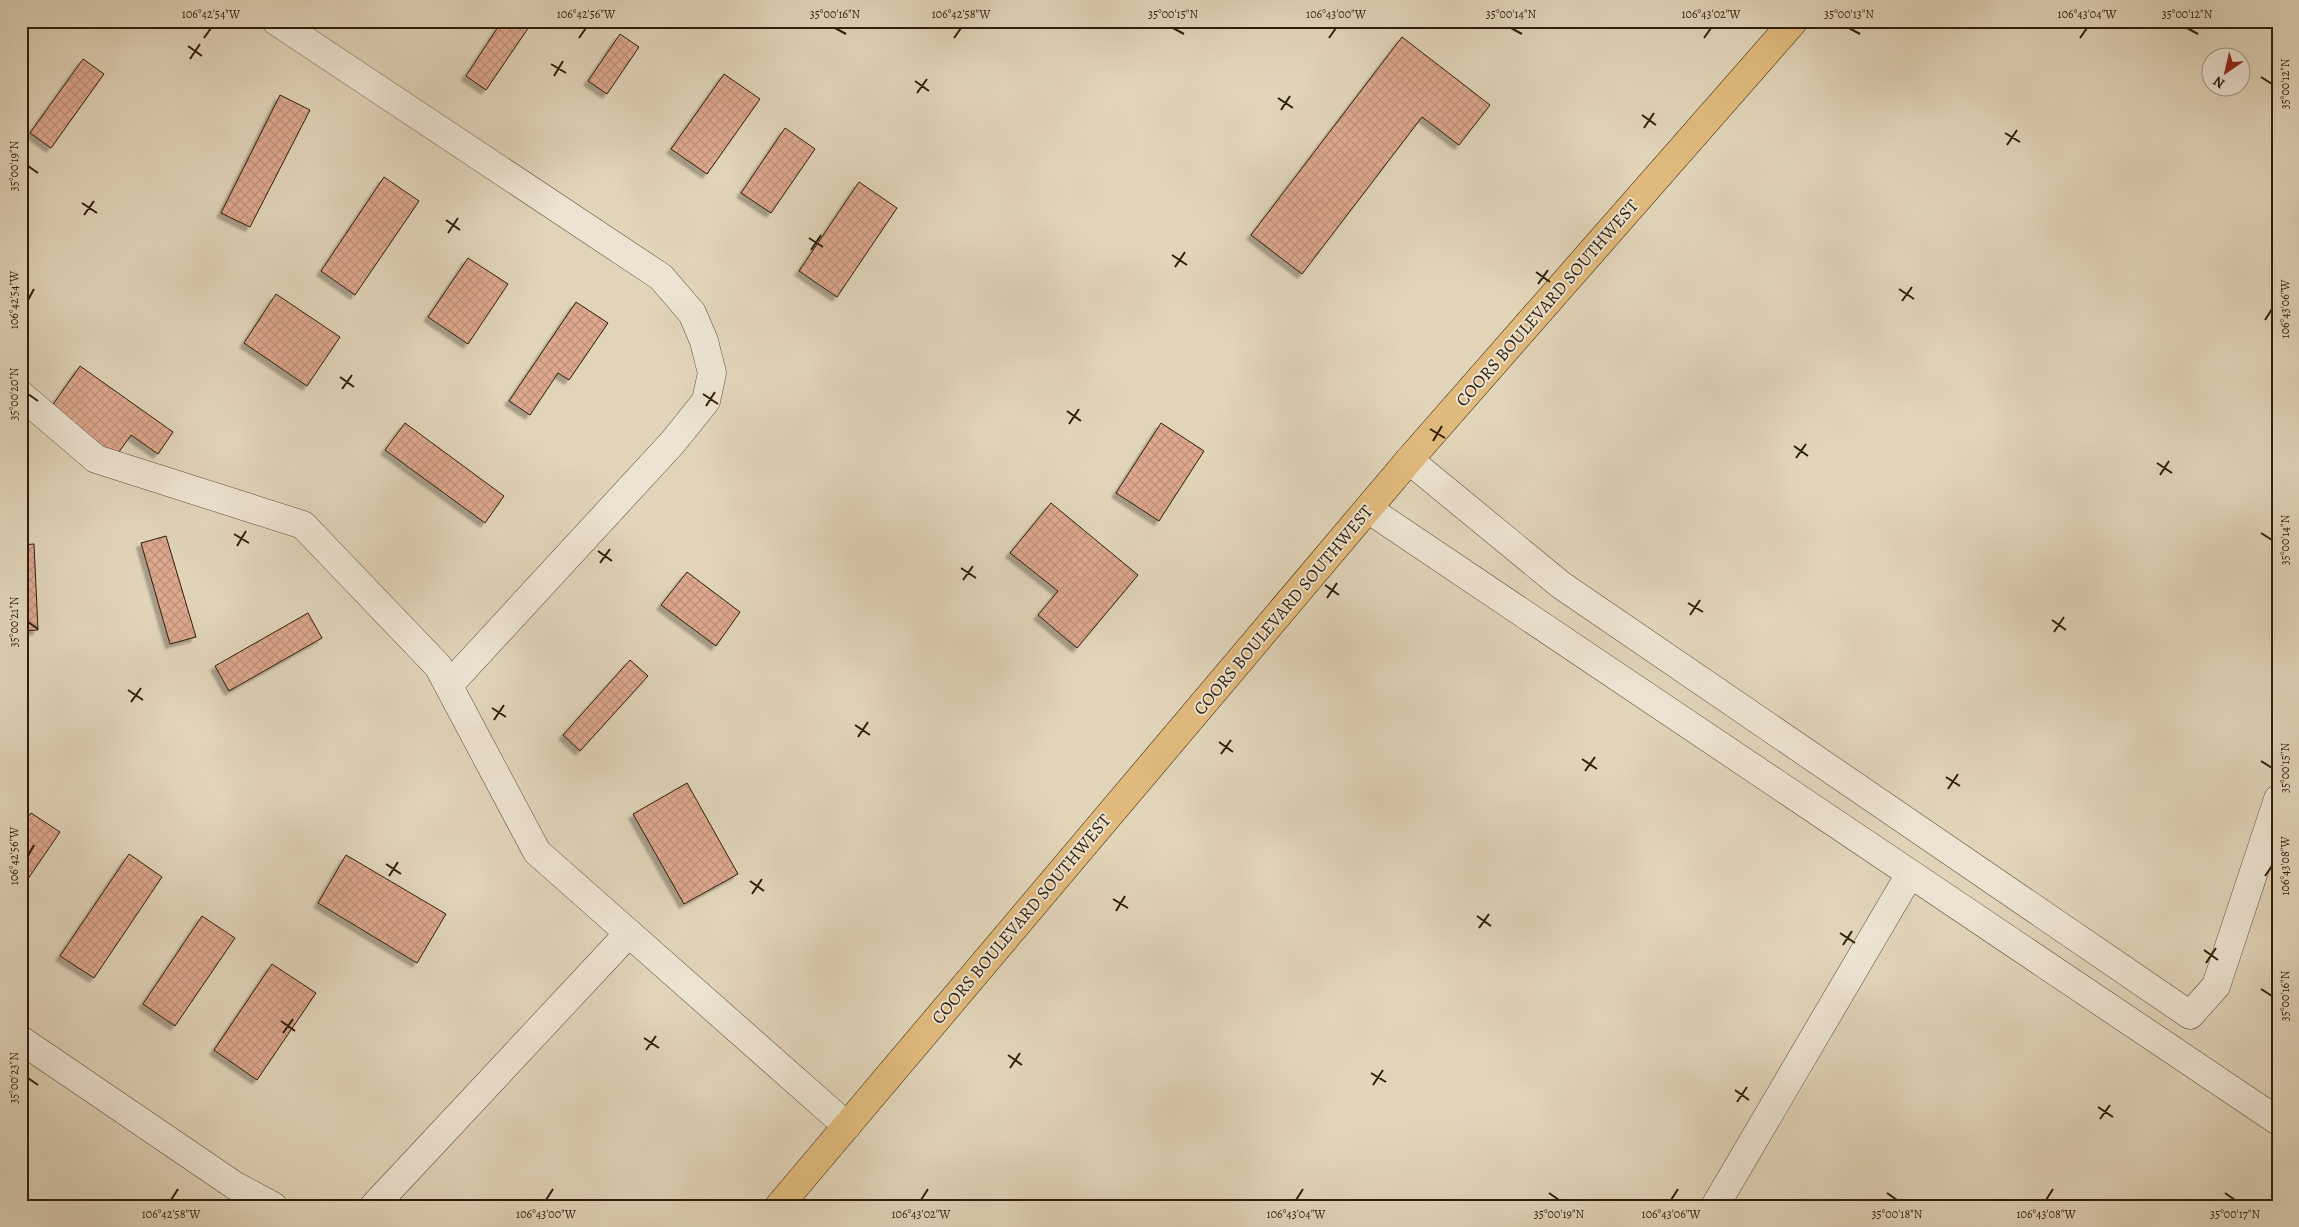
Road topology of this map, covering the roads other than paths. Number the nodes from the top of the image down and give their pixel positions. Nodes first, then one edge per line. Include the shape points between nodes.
1 (276, 21) edge
2 (1794, 21) edge
3 (21, 395) edge
4 (1409, 460) junction
5 (1368, 509) junction
6 (449, 685) junction
7 (2278, 799) edge
8 (1910, 874) junction
9 (629, 933) junction
10 (21, 1040) edge
11 (2278, 1121) edge
12 (847, 1126) junction
13 (273, 1206) edge
14 (374, 1206) edge
15 (779, 1206) edge
16 (1715, 1206) edge

1 - 6 street via 662,277 692,313 704,341 712,373 706,402
2 - 4 main road, COORS BOULEVARD SOUTHWEST
3 - 6 street via 96,459 303,525 438,666
4 - 5 main road, COORS BOULEVARD SOUTHWEST
4 - 7 street via 1561,585 2190,1015 2216,986
5 - 8 street
5 - 12 main road, COORS BOULEVARD SOUTHWEST
6 - 9 street via 537,852
8 - 11 street
8 - 16 street
9 - 12 street
9 - 14 street
10 - 13 street via 234,1185
12 - 15 main road, COORS BOULEVARD SOUTHWEST

